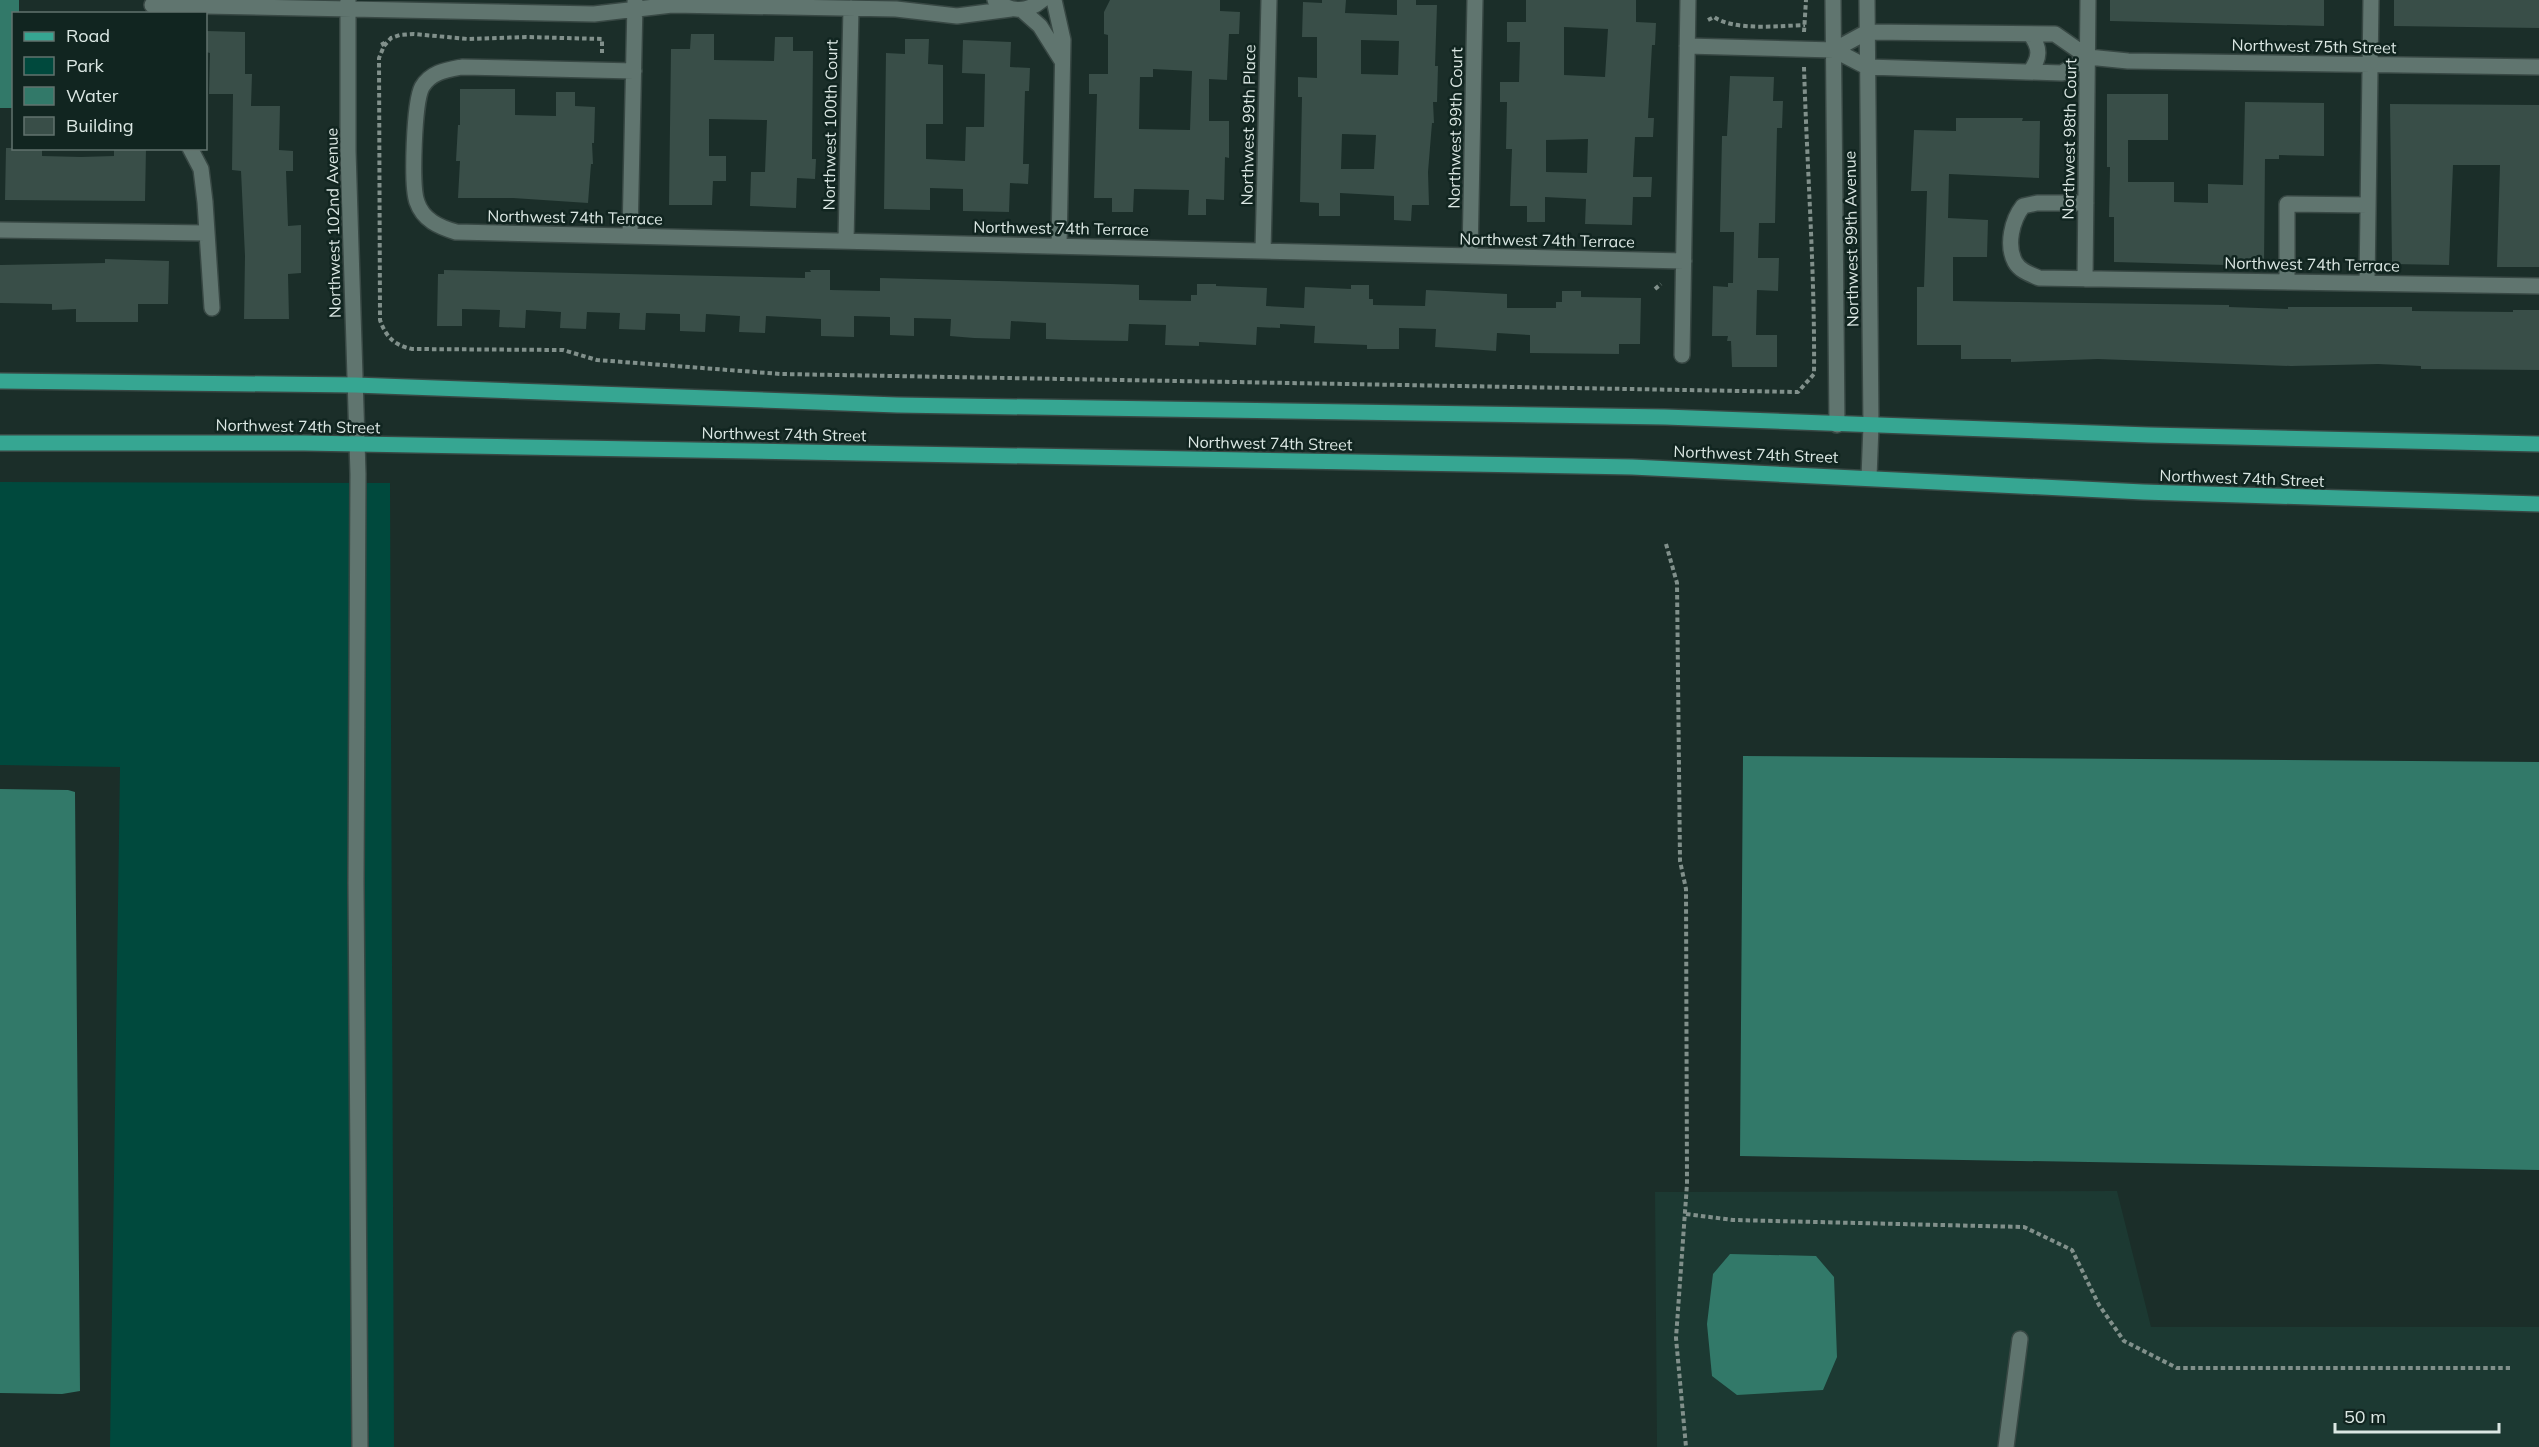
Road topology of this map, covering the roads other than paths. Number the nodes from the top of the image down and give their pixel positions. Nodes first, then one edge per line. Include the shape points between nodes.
1 (995, 0) edge
2 (1042, 0) edge
3 (1054, 0) edge
4 (1269, 0) edge
5 (1475, 0) edge
6 (1688, 0) edge
7 (1833, 0) edge
8 (1867, 0) edge
9 (2088, 0) edge
10 (2371, 0) edge
11 (348, 5) edge
12 (635, 5) edge
13 (152, 6) edge
14 (562, 7) edge
15 (851, 9) junction
16 (1016, 10) junction
17 (1867, 32) junction
18 (2030, 34) junction
19 (1687, 46) junction
20 (1834, 50) junction
21 (2088, 57) junction
22 (1062, 61) junction
23 (2371, 64) junction
24 (1868, 67) junction
25 (2539, 67) edge
26 (634, 71) junction
27 (2030, 72) junction
28 (191, 150) edge
29 (2086, 203) junction
30 (2368, 205) junction
31 (0, 230) edge
32 (206, 233) junction
33 (630, 236) junction
34 (846, 242) junction
35 (1059, 246) junction
36 (1263, 251) junction
37 (1470, 256) junction
38 (1684, 261) junction
39 (2085, 279) junction
40 (2286, 282) junction
41 (2367, 283) junction
42 (2539, 286) edge
43 (212, 308) dead end
44 (1682, 355) dead end
45 (0, 381) edge
46 (355, 385) junction
47 (1837, 424) junction
48 (1871, 426) junction
49 (0, 443) edge
50 (357, 444) junction
51 (2539, 444) edge
52 (1869, 477) junction
53 (2539, 504) edge
54 (2020, 1339) dead end
55 (360, 1447) edge
56 (2006, 1447) edge

1 - 16 street
2 - 16 street via 1031,8
3 - 22 street via 1063,40
4 - 36 street, Northwest 99th Place
5 - 37 street, Northwest 99th Court
6 - 19 street
7 - 20 street, Northwest 99th Avenue
8 - 17 street, Northwest 99th Avenue
9 - 21 street, Northwest 98th Court
10 - 23 street
11 - 13 street
11 - 14 street
11 - 46 street, Northwest 102nd Avenue
12 - 14 street via 594,14
12 - 15 street
12 - 26 street
15 - 16 street via 897,9 957,16
15 - 34 street, Northwest 100th Court
16 - 22 street via 1040,26
17 - 18 street, Northwest 75th Street
17 - 20 street, Northwest 75th Street
17 - 24 street, Northwest 99th Avenue
18 - 21 street, Northwest 75th Street via 2055,34
18 - 27 street via 2039,51
19 - 20 street
19 - 38 street
20 - 24 street
20 - 47 street, Northwest 99th Avenue
21 - 23 street, Northwest 75th Street via 2127,61
21 - 27 street via 2062,73
21 - 29 street, Northwest 98th Court
22 - 35 street
23 - 25 street, Northwest 75th Street
23 - 30 street
24 - 27 street
24 - 48 street, Northwest 99th Avenue
26 - 33 street
26 - 33 street, Northwest 74th Terrace via 462,67 432,75 417,102 414,184 417,203 427,218 456,232
28 - 32 street via 201,170
29 - 39 street, Northwest 98th Court
29 - 39 street via 2023,206 2012,226 2011,245 2015,261 2039,278
30 - 40 street via 2287,204
30 - 41 street
31 - 32 street
32 - 43 street
33 - 34 street, Northwest 74th Terrace
34 - 35 street, Northwest 74th Terrace
35 - 36 street, Northwest 74th Terrace
36 - 37 street, Northwest 74th Terrace
37 - 38 street, Northwest 74th Terrace
38 - 44 street
39 - 40 street, Northwest 74th Terrace
40 - 41 street, Northwest 74th Terrace
41 - 42 street, Northwest 74th Terrace
45 - 46 main road, Northwest 74th Street
46 - 47 main road, Northwest 74th Street via 897,405 1665,417
46 - 50 street, Northwest 102nd Avenue
47 - 48 main road, Northwest 74th Street
48 - 51 main road, Northwest 74th Street
48 - 52 street, Northwest 99th Avenue
49 - 50 main road, Northwest 74th Street
50 - 52 main road, Northwest 74th Street via 1632,467
50 - 55 street, Northwest 102nd Avenue
52 - 53 main road, Northwest 74th Street via 2143,492
54 - 56 street

